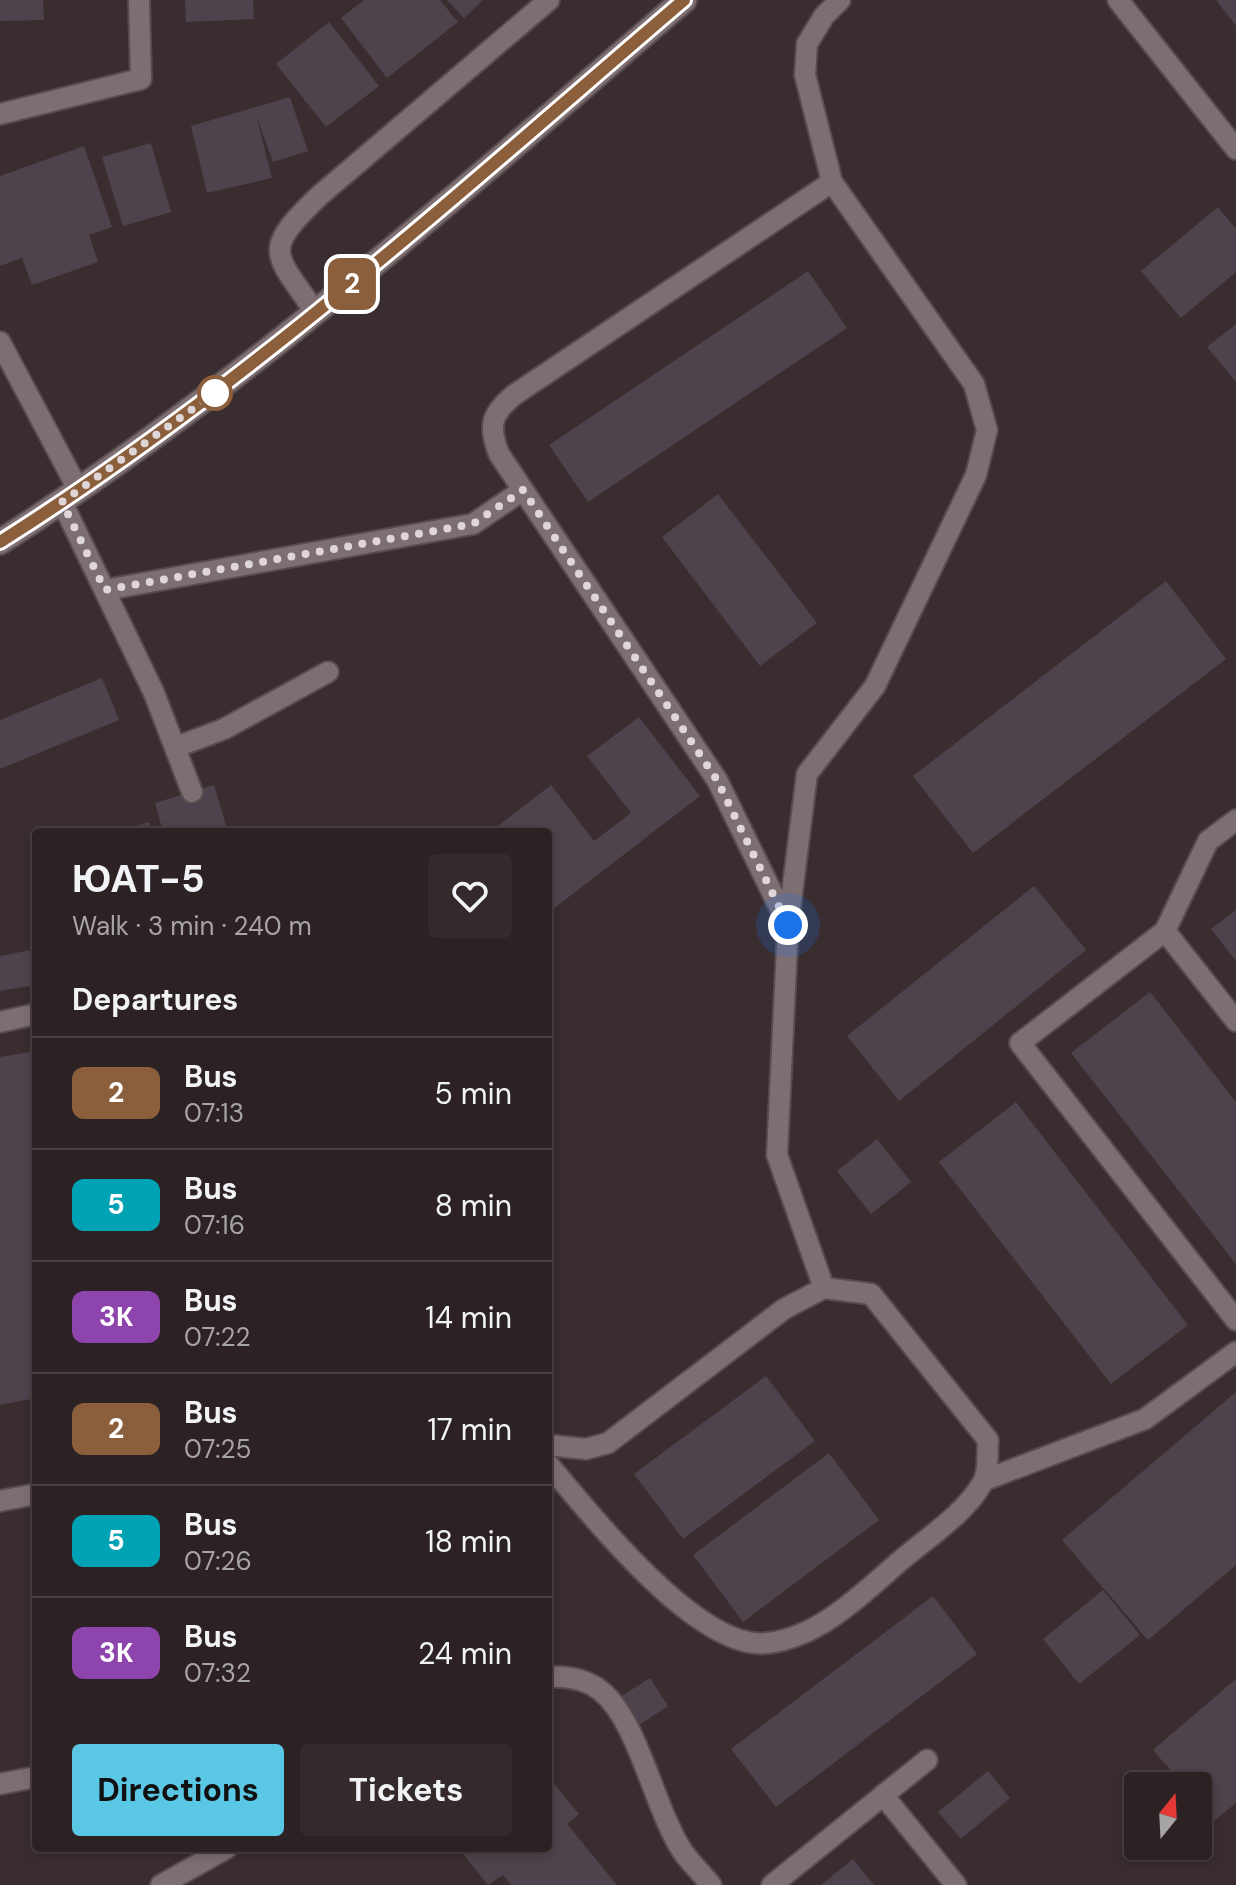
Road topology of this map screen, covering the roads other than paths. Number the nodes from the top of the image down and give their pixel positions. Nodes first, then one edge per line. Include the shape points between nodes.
1 (139, 0) edge
2 (549, 0) edge
3 (684, 0) edge
4 (840, 0) edge
5 (1118, 0) edge
6 (0, 114) edge
7 (1236, 149) edge
8 (832, 182) junction
9 (316, 313) junction
10 (0, 342) edge
11 (523, 490) junction
12 (70, 496) junction
13 (0, 542) edge
14 (105, 590) junction
15 (328, 672) dead end
16 (176, 747) junction
17 (192, 792) dead end
18 (1236, 820) edge
19 (788, 925) junction
20 (1165, 931) junction
21 (32, 1015) edge
22 (1236, 1021) edge
23 (0, 1022) edge
24 (824, 1288) junction
25 (1236, 1320) edge
26 (1236, 1352) edge
27 (552, 1445) edge
28 (552, 1469) edge
29 (985, 1480) junction
30 (32, 1495) edge
31 (0, 1501) edge
32 (552, 1677) edge
33 (927, 1760) dead end
34 (32, 1778) edge
35 (0, 1784) edge
36 (883, 1795) junction
37 (220, 1852) edge
38 (161, 1885) edge
39 (711, 1885) edge
40 (772, 1885) edge
41 (956, 1885) edge

1 - 6 lane via 141,79
2 - 9 lane via 285,228 279,245 282,264
3 - 9 street
4 - 8 lane via 807,44 805,75
5 - 7 lane
8 - 11 lane via 495,410 490,432
8 - 19 lane via 974,384 987,430 976,475 875,686 807,774
9 - 12 street
10 - 12 lane
11 - 14 lane via 473,524
11 - 19 lane via 717,780
12 - 13 street
12 - 14 lane
14 - 16 lane
15 - 16 lane via 224,729
16 - 17 lane
18 - 20 lane via 1208,841
19 - 24 lane via 777,1155
20 - 22 lane
20 - 25 lane via 1020,1043
21 - 23 lane
24 - 27 lane via 784,1309 608,1443 586,1449
24 - 29 lane via 871,1294 988,1440
26 - 29 lane via 1145,1419
28 - 29 lane via 607,1533 688,1613 727,1634 766,1644 806,1633 854,1601 957,1512
30 - 31 lane
32 - 39 lane via 581,1680 602,1691 620,1714 682,1851
33 - 36 lane
34 - 35 lane
36 - 40 lane
36 - 41 lane
37 - 38 lane

